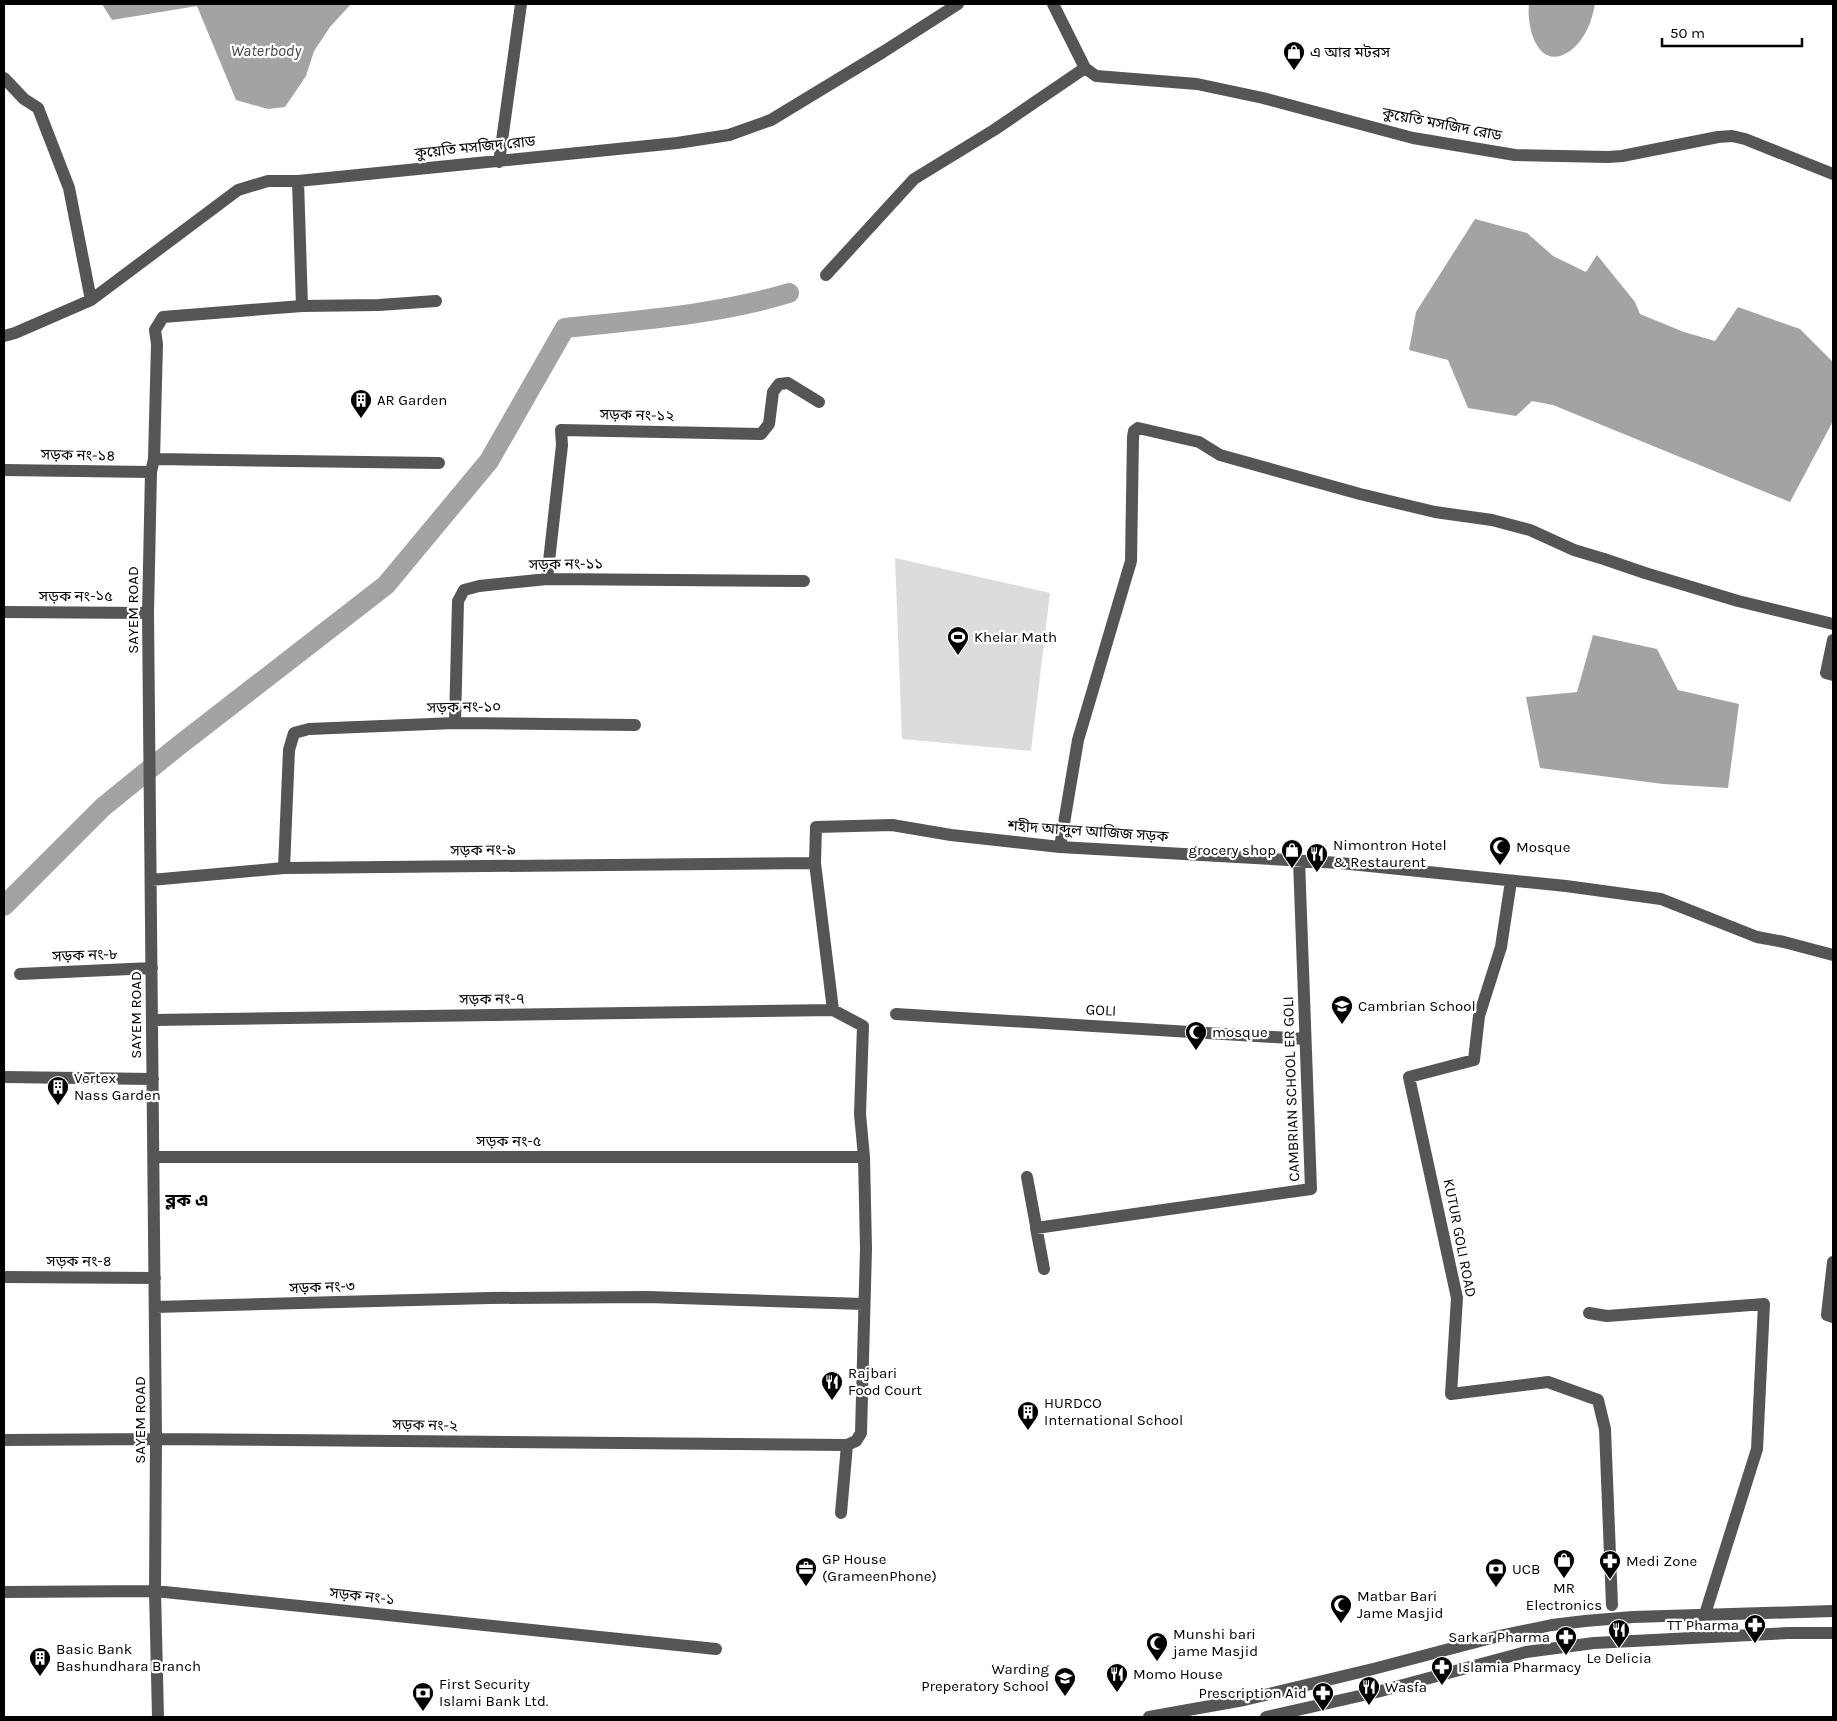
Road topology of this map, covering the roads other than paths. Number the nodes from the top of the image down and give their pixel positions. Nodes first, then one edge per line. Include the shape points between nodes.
1 (521, 4) edge
2 (958, 4) edge
3 (1053, 4) edge
4 (1085, 68) junction
5 (4, 78) edge
6 (499, 162) junction
7 (1833, 174) edge
8 (298, 181) junction
9 (826, 275) dead end
10 (91, 300) junction
11 (436, 301) dead end
12 (302, 306) junction
13 (4, 336) edge
14 (819, 402) dead end
15 (154, 458) junction
16 (439, 462) dead end
17 (4, 470) edge
18 (151, 472) junction
19 (547, 579) junction
20 (804, 581) dead end
21 (4, 612) edge
22 (148, 613) junction
23 (1833, 624) edge
24 (1833, 640) edge
25 (1833, 675) edge
26 (455, 722) junction
27 (635, 725) dead end
28 (1060, 847) junction
29 (1299, 860) junction
30 (815, 863) junction
31 (284, 868) junction
32 (151, 880) junction
33 (1511, 881) junction
34 (1833, 954) edge
35 (152, 968) junction
36 (20, 974) dead end
37 (833, 1010) junction
38 (896, 1014) dead end
39 (152, 1020) junction
40 (1305, 1039) junction
41 (4, 1076) edge
42 (153, 1080) junction
43 (154, 1157) junction
44 (864, 1157) junction
45 (1027, 1177) dead end
46 (1833, 1262) edge
47 (4, 1277) edge
48 (155, 1278) junction
49 (864, 1304) junction
50 (155, 1307) junction
51 (1589, 1313) dead end
52 (1830, 1316) edge
53 (156, 1439) junction
54 (4, 1440) edge
55 (846, 1445) junction
56 (841, 1513) dead end
57 (155, 1591) junction
58 (4, 1592) edge
59 (1612, 1605) dead end
60 (1833, 1611) edge
61 (1705, 1614) junction
62 (1833, 1633) edge
63 (716, 1649) dead end
64 (158, 1717) edge
65 (1148, 1717) edge
66 (1266, 1717) edge

1 - 6 street
2 - 6 street, কুয়েতি মসজিদ রোড via 771,120 729,134 677,144
3 - 4 street
4 - 7 street, কুয়েতি মসজিদ রোড via 1096,76 1197,84 1413,138 1515,155 1622,156 1732,136
4 - 9 street via 914,179
5 - 10 street via 24,99 38,108 69,188
6 - 8 street, কুয়েতি মসজিদ রোড
8 - 10 street, কুয়েতি মসজিদ রোড via 268,181 238,190
8 - 12 street
10 - 13 street, কুয়েতি মসজিদ রোড
11 - 12 street
12 - 15 street, SAYEM ROAD via 164,317 155,330
14 - 19 street, সড়ক নং-১২ via 788,383 779,384 774,392 769,424 761,434 561,430
15 - 16 street
15 - 18 street, SAYEM ROAD
17 - 18 street, সড়ক নং-১৪
18 - 22 street, SAYEM ROAD
19 - 20 street, সড়ক নং-১১
19 - 26 street, সড়ক নং-১১ via 464,590 458,601
21 - 22 street, সড়ক নং-১৫
22 - 32 street, SAYEM ROAD
23 - 28 street via 1738,601 1644,573 1574,550 1530,530 1351,492 1220,455 1199,442 1138,428 1132,437 1131,561 1078,740
24 - 25 street via 1826,673
26 - 27 street, সড়ক নং-১০
26 - 31 street, সড়ক নং-১০ via 308,728 294,733 289,750
28 - 29 street, শহীদ আব্দুল আজিজ সড়ক
28 - 30 street, শহীদ আব্দুল আজিজ সড়ক via 892,825 816,827
29 - 33 street, শহীদ আব্দুল আজিজ সড়ক
29 - 40 street, CAMBRIAN SCHOOL ER GOLI
30 - 31 street, সড়ক নং-৯
30 - 37 street
31 - 32 street, সড়ক নং-৯
32 - 35 street, SAYEM ROAD
33 - 34 street, শহীদ আব্দুল আজিজ সড়ক via 1661,899 1757,937
33 - 59 street, KUTUR GOLI ROAD via 1501,948 1479,1016 1474,1060 1408,1076 1457,1298 1452,1394 1548,1382 1598,1400 1605,1429
35 - 36 street, সড়ক নং-৮
35 - 39 street, SAYEM ROAD
37 - 39 street, সড়ক নং-৭
37 - 44 street via 862,1026 860,1114
38 - 40 street, GOLI
39 - 42 street, SAYEM ROAD
40 - 45 street, CAMBRIAN SCHOOL ER GOLI via 1311,1189 1223,1202 1174,1208 1164,1210 1046,1227 1036,1228 1044,1269 1040,1251
41 - 42 street
42 - 43 street, SAYEM ROAD
43 - 44 street, সড়ক নং-৫
43 - 48 street, SAYEM ROAD
44 - 49 street
46 - 52 street
47 - 48 street, সড়ক নং-৪
48 - 50 street, SAYEM ROAD
49 - 50 street, সড়ক নং-৩ via 648,1297
49 - 55 street via 860,1433 856,1441
50 - 53 street, SAYEM ROAD
51 - 61 street via 1607,1316 1764,1304 1757,1448
53 - 54 street, সড়ক নং-২
53 - 55 street, সড়ক নং-২
53 - 57 street, SAYEM ROAD
55 - 56 street
57 - 58 street, সড়ক নং-১
57 - 63 street, সড়ক নং-১
57 - 64 street, SAYEM ROAD
60 - 61 street
61 - 65 street via 1585,1620 1552,1626 1499,1636 1244,1700
62 - 66 street via 1604,1643 1526,1652 1387,1690

